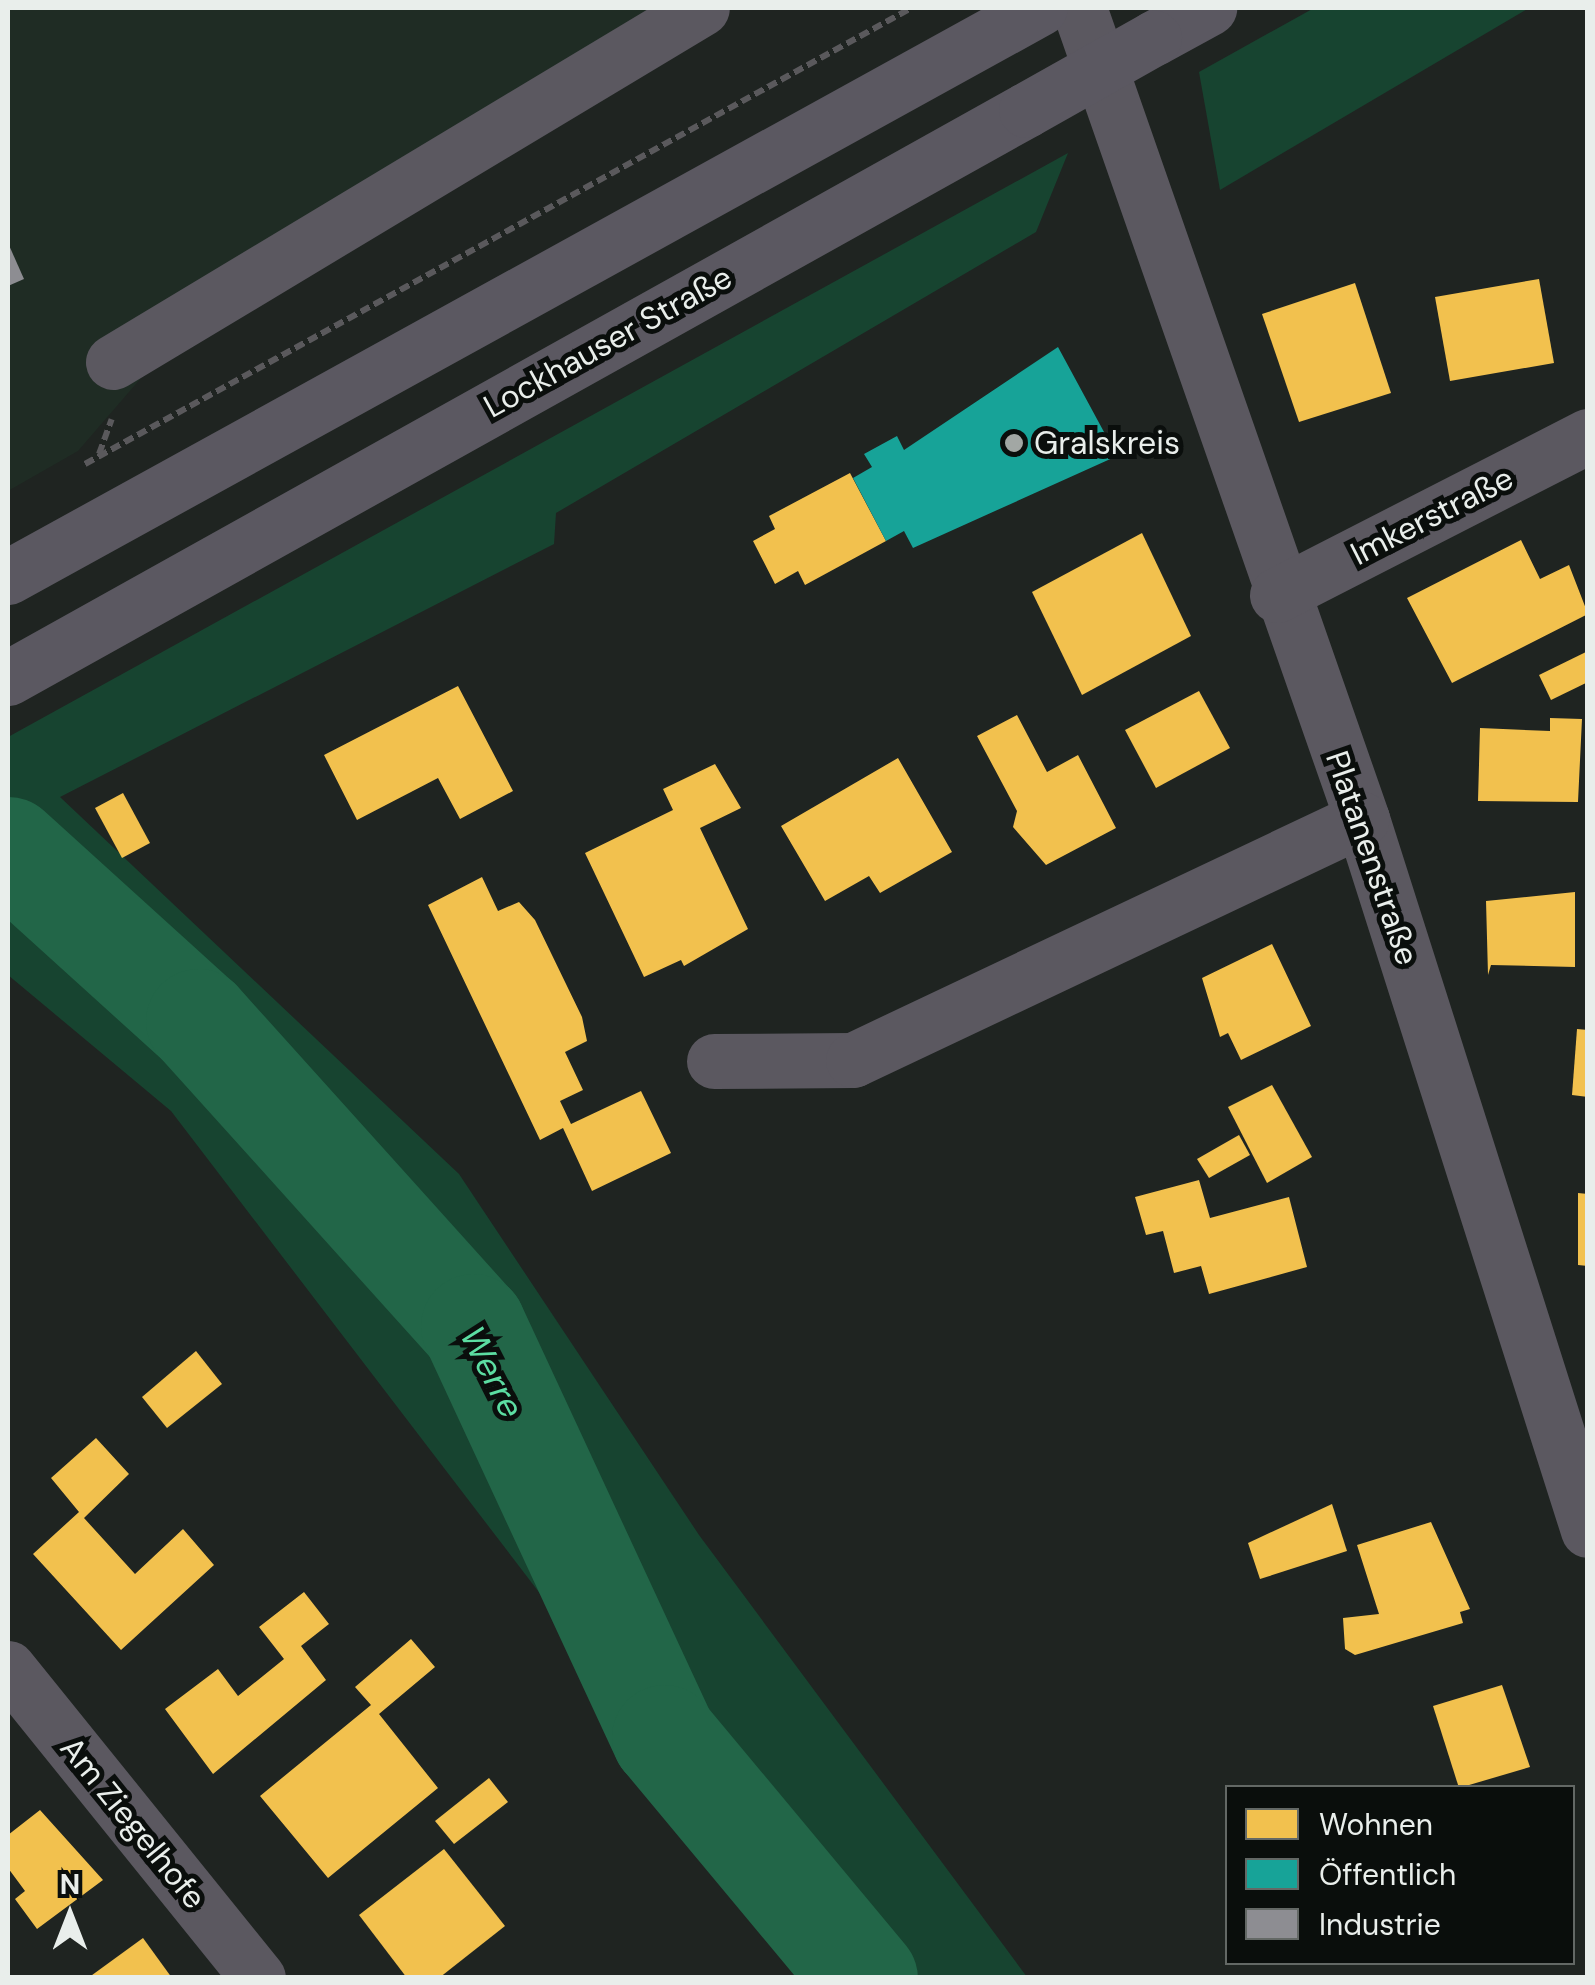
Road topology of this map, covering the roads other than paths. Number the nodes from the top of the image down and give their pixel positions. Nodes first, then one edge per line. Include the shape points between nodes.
1 (702, 8) edge
2 (1040, 8) edge
3 (1079, 8) edge
4 (1210, 8) edge
5 (112, 362) dead end
6 (1588, 436) edge
7 (8, 577) edge
8 (1277, 595) junction
9 (8, 678) edge
10 (1362, 819) junction
11 (714, 1061) dead end
12 (1588, 1530) edge
13 (8, 1668) edge
14 (258, 1978) edge

1 - 5 street
2 - 7 main road
3 - 8 street, Platanenstraße via 1124,120 1138,192
4 - 9 main road, Lockhauser Straße, bridge
6 - 8 street, Imkerstraße
8 - 10 street, Platanenstraße
10 - 11 street via 853,1060
10 - 12 street, Platanenstraße
13 - 14 street, Am Ziegelhofe

